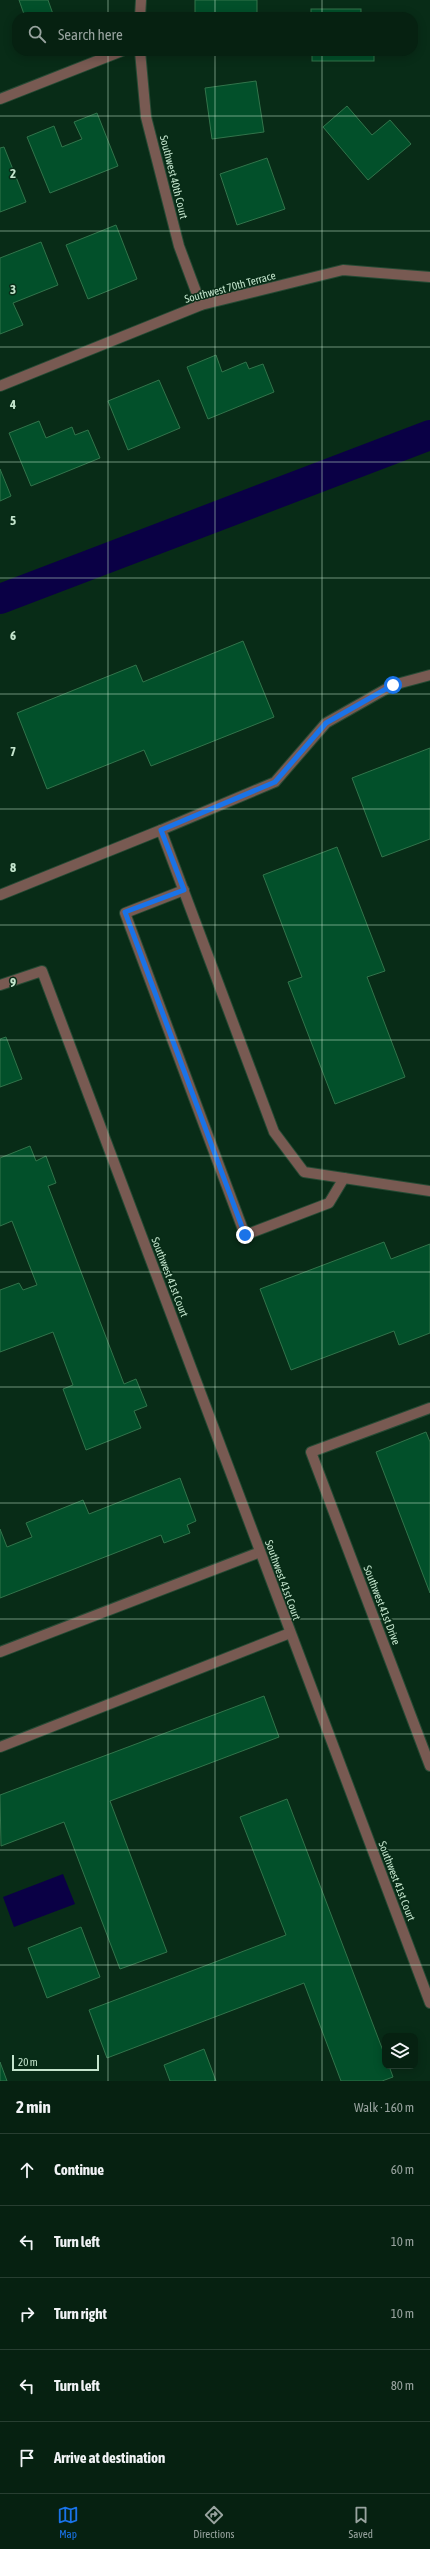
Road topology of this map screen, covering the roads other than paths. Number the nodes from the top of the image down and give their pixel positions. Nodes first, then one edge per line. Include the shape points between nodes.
1 (141, 0) edge
2 (140, 12) edge
3 (109, 56) edge
4 (140, 56) edge
5 (0, 99) edge
6 (430, 277) edge
7 (201, 304) junction
8 (0, 386) edge
9 (430, 675) edge
10 (161, 830) junction
11 (184, 890) junction
12 (0, 895) edge
13 (0, 985) edge
14 (344, 1178) junction
15 (430, 1191) edge
16 (430, 1408) edge
17 (260, 1552) junction
18 (290, 1633) junction
19 (0, 1652) edge
20 (0, 1747) edge
21 (430, 1766) edge
22 (430, 2003) edge

1 - 2 street
3 - 5 street
4 - 7 street, Southwest 40th Court via 146,117 179,246
6 - 7 street, Southwest 70th Terrace via 342,270
7 - 8 street, Southwest 70th Terrace
9 - 10 street via 393,685 326,723 275,782
10 - 11 street
10 - 12 street
11 - 14 street via 274,1132 304,1172
11 - 14 street via 125,912 245,1235 329,1203
13 - 17 street, Southwest 41st Court via 42,971
14 - 15 street
16 - 21 street, Southwest 41st Drive via 312,1452
17 - 18 street, Southwest 41st Court
17 - 19 street
18 - 20 street, Southwest 41st Court
18 - 22 street, Southwest 41st Court

